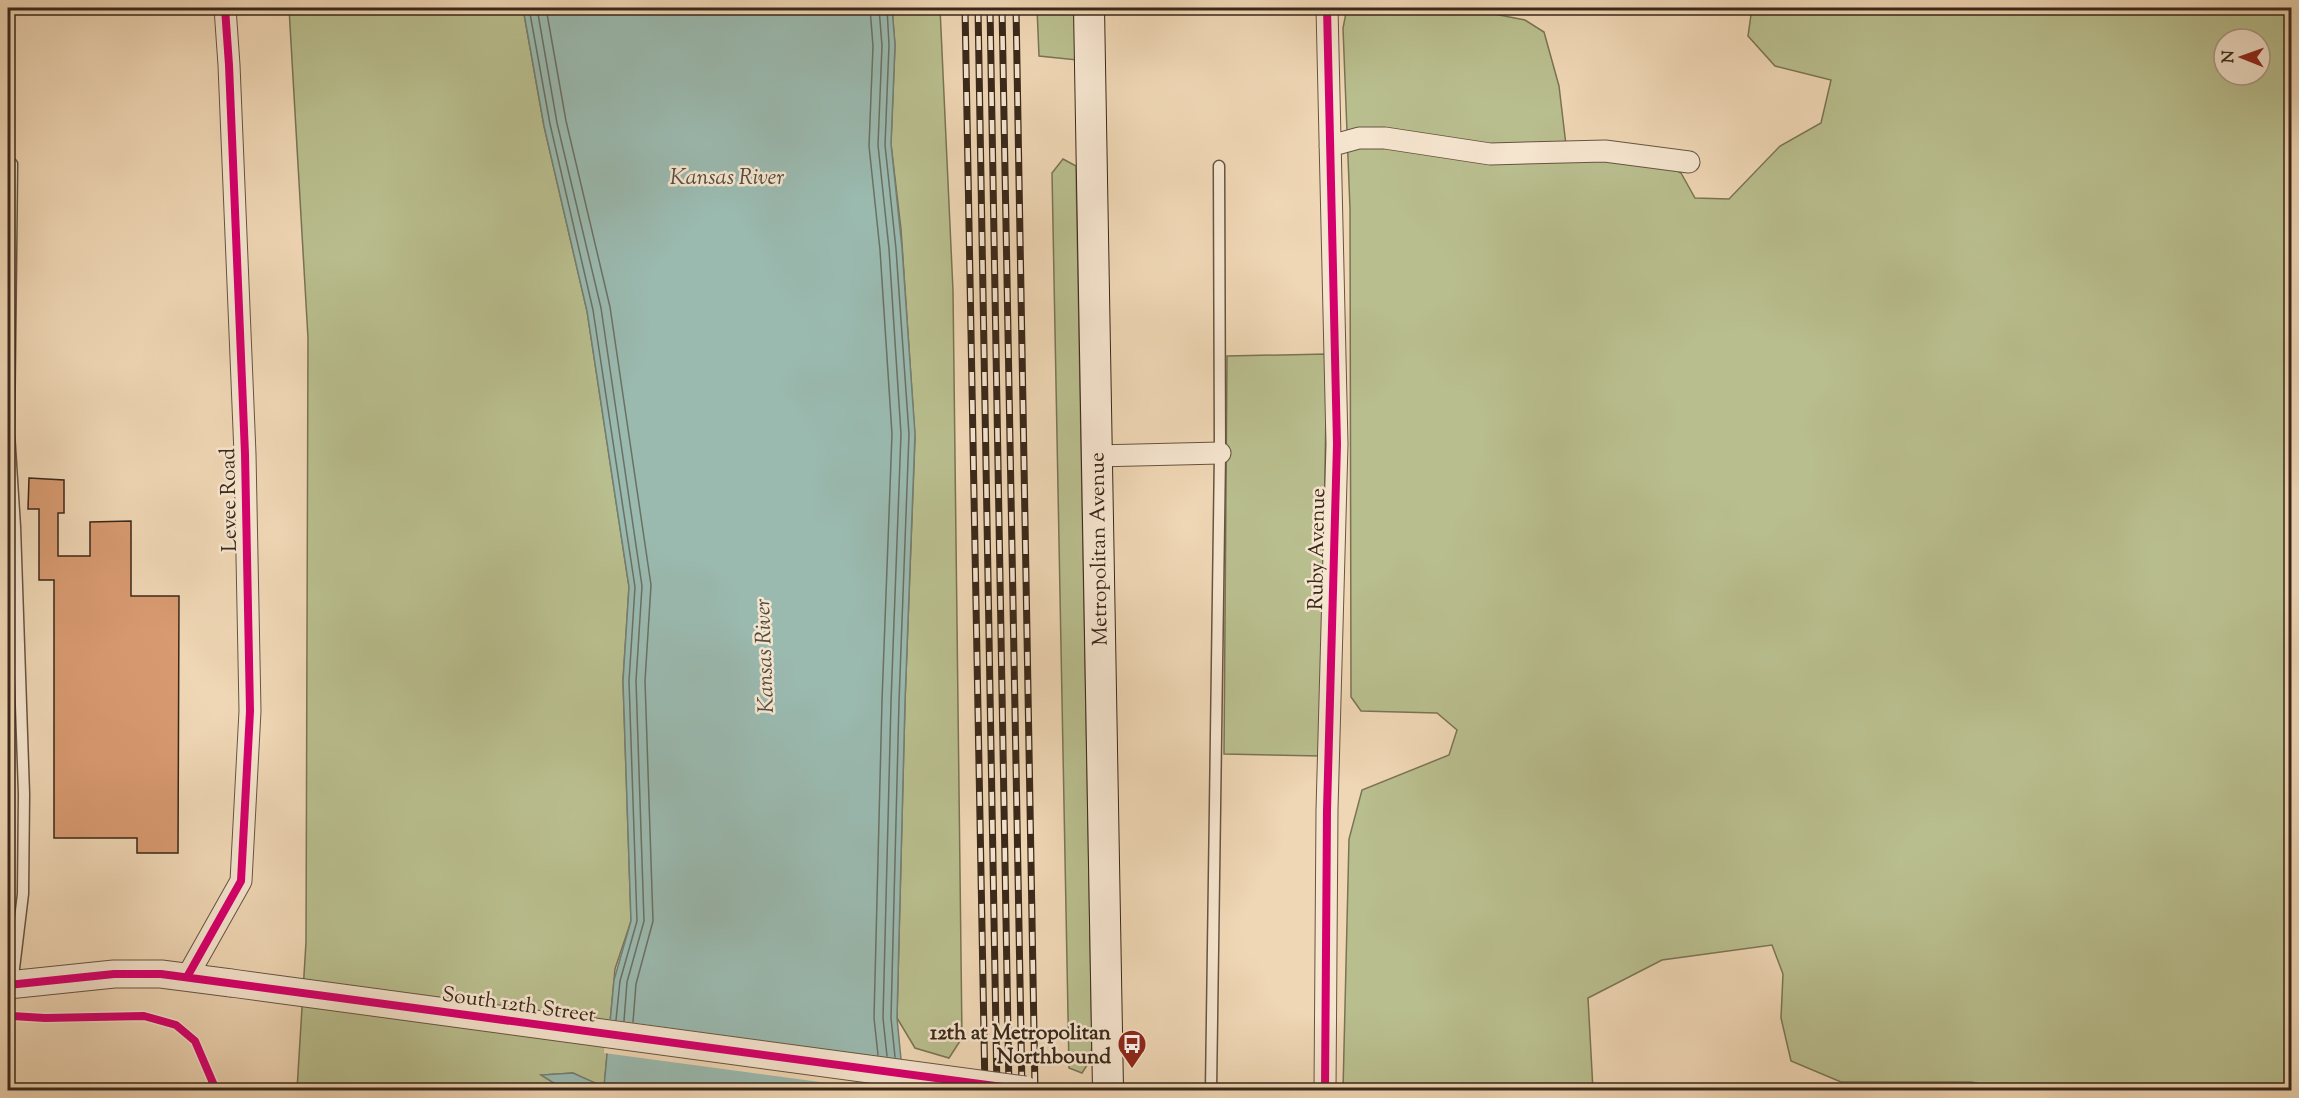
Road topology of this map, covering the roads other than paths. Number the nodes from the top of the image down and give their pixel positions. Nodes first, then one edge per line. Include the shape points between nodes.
1 (225, 8) edge
2 (1089, 8) edge
3 (1328, 8) edge
4 (1329, 146) junction
5 (1689, 162) dead end
6 (12, 164) dead end
7 (1219, 166) dead end
8 (1220, 453) junction
9 (1096, 456) junction
10 (187, 977) junction
11 (10, 985) edge
12 (1025, 1090) edge
13 (1108, 1090) edge
14 (1211, 1090) edge
15 (1325, 1090) edge

1 - 10 street, Levee Road via 245,454 250,711 241,880
2 - 9 main road, Metropolitan Avenue
3 - 4 street, Ruby Avenue
4 - 5 street via 1359,138 1385,138 1490,154 1605,151
4 - 15 street, Ruby Avenue via 1337,444 1327,810
6 - 11 lane via 9,433 24,794 23,894
7 - 8 lane
8 - 9 street
8 - 14 lane
9 - 13 main road, Metropolitan Avenue
10 - 11 street, South 12th Street via 114,974
10 - 12 street, South 12th Street, bridge

